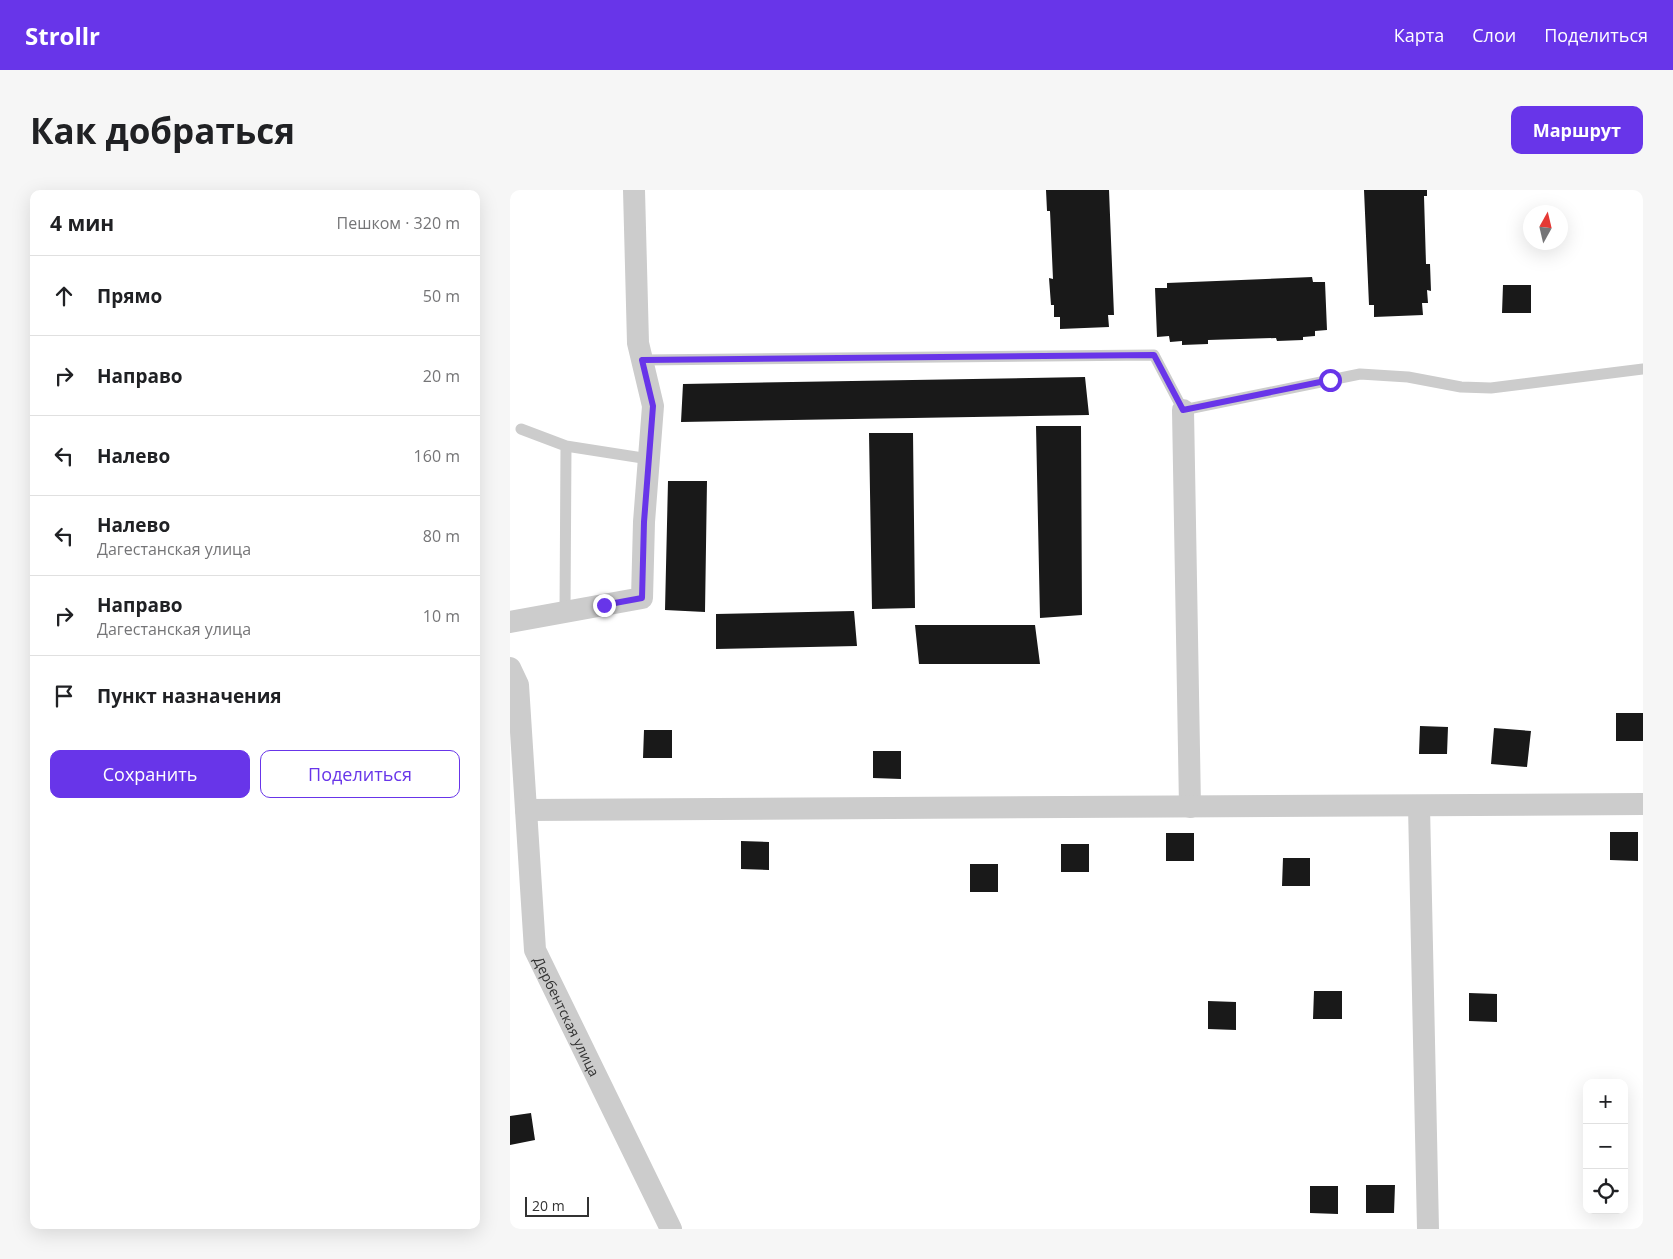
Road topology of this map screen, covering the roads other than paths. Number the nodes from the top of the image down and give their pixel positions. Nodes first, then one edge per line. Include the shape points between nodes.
1 (634, 190) edge
2 (642, 360) junction
3 (1643, 369) edge
4 (1183, 410) junction
5 (521, 429) dead end
6 (566, 446) junction
7 (649, 459) junction
8 (565, 612) junction
9 (510, 622) edge
10 (510, 668) edge
11 (1643, 804) edge
12 (1419, 806) junction
13 (1190, 807) junction
14 (526, 810) junction
15 (671, 1229) edge
16 (1428, 1229) edge

1 - 2 street via 638,342
2 - 4 lane via 1154,355
2 - 7 street via 653,406
3 - 4 lane via 1491,388 1360,374
4 - 13 street
5 - 6 lane
6 - 7 lane
6 - 8 lane
7 - 8 street via 642,598
8 - 9 street
10 - 14 street, Дербентская улица via 518,685
11 - 12 street
12 - 13 street
12 - 16 street
13 - 14 street
14 - 15 street, Дербентская улица via 535,950

